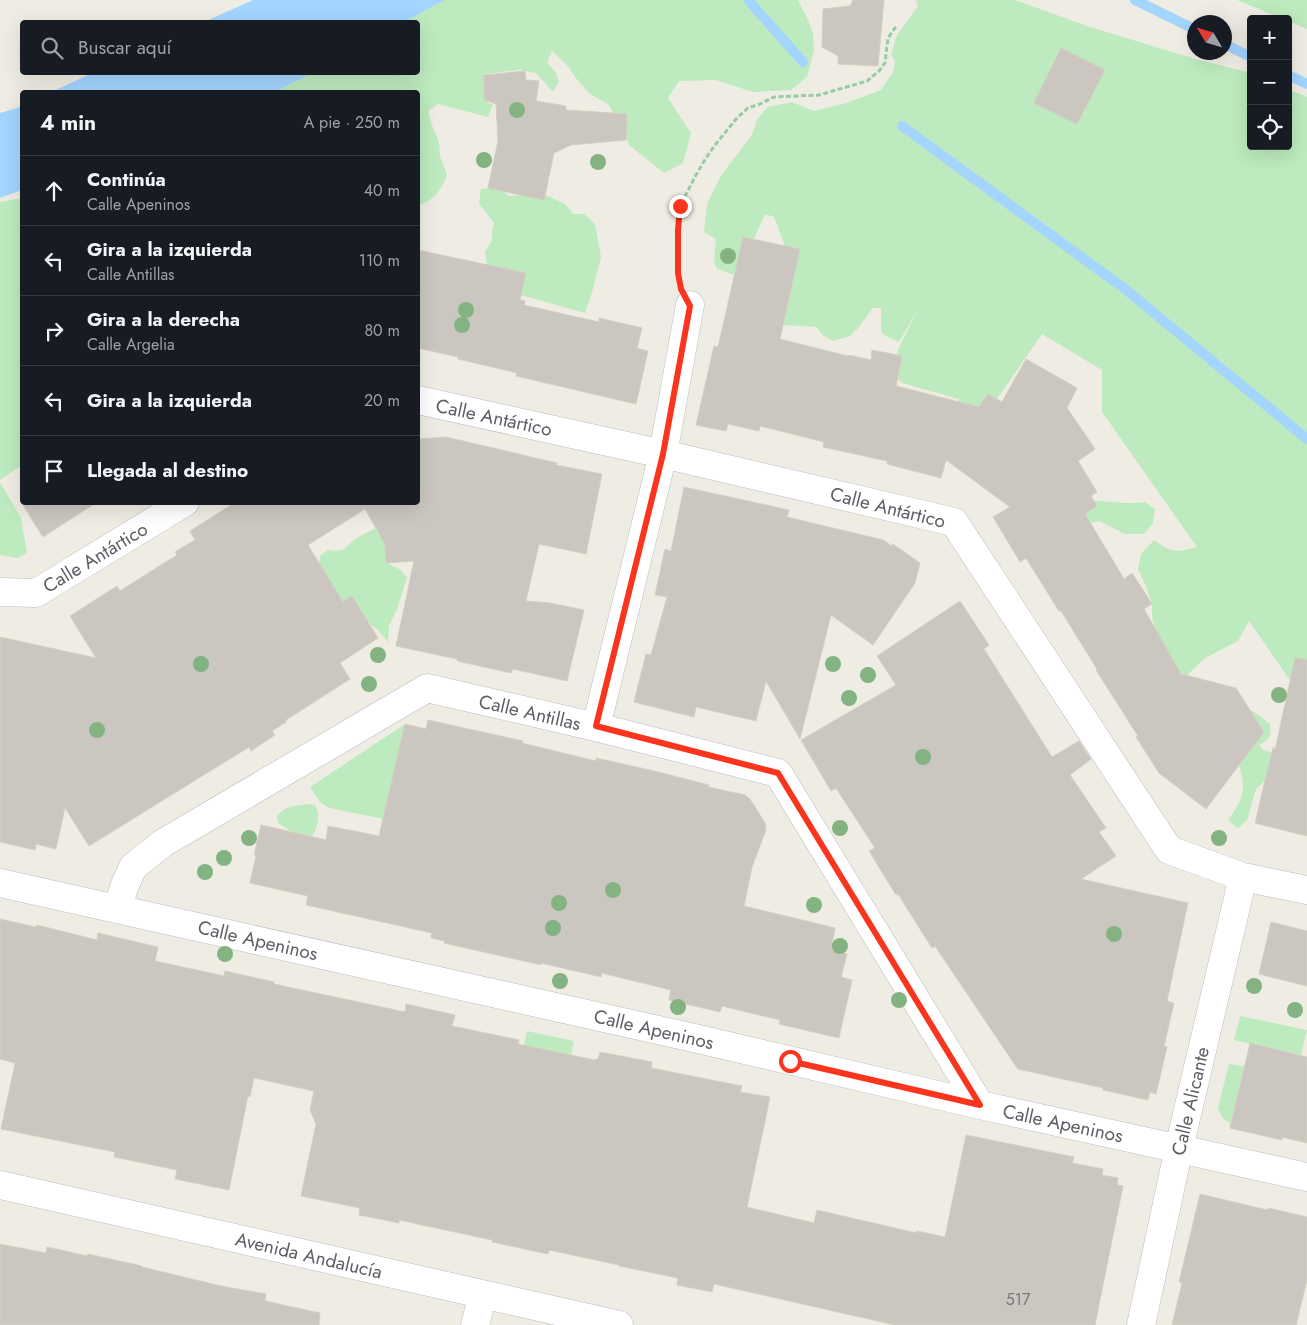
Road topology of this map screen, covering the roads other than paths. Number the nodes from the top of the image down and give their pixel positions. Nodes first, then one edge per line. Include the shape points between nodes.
1 (690, 306) road end
2 (420, 400) edge
3 (663, 454) junction
4 (180, 505) edge
5 (0, 592) edge
6 (596, 726) junction
7 (1244, 877) junction
8 (0, 882) edge
9 (1307, 890) edge
10 (118, 909) junction
11 (980, 1105) junction
12 (1179, 1148) junction
13 (1307, 1177) edge
14 (0, 1185) edge
15 (483, 1294) junction
16 (476, 1325) edge
17 (619, 1325) edge
18 (1141, 1325) edge

1 - 3 street
2 - 3 street, Calle Antártico
3 - 6 street
3 - 7 street, Calle Antártico via 954,522 1169,850
4 - 5 street, Calle Antártico via 36,593
6 - 10 street, Calle Antillas via 428,688 163,843 133,867
6 - 11 street, Calle Antillas via 778,773
7 - 9 street, Calle Antártico
7 - 12 street, Calle Alicante
8 - 10 street, Calle Apeninos
10 - 11 street, Calle Apeninos
11 - 12 street, Calle Apeninos
12 - 13 street, Calle Apeninos
12 - 18 street, Calle Alicante
14 - 15 street, Avenida Andalucía
15 - 16 street
15 - 17 street, Avenida Andalucía

